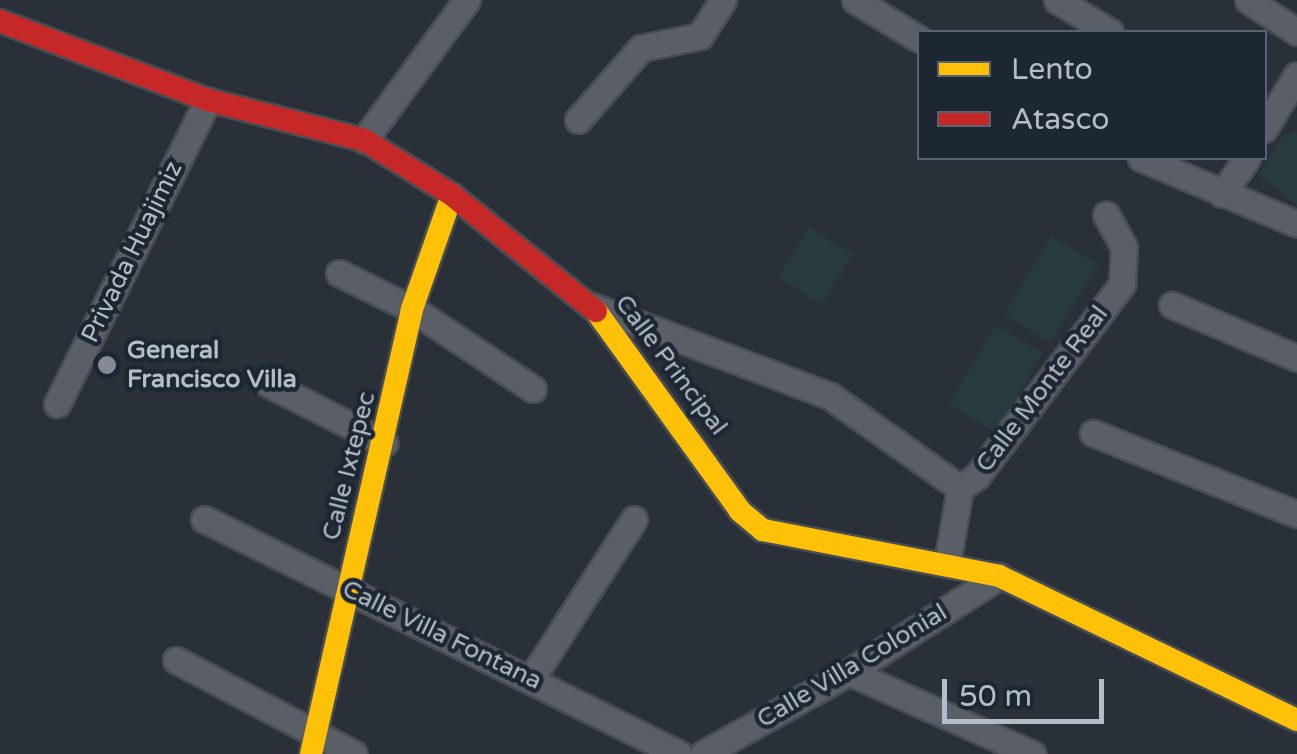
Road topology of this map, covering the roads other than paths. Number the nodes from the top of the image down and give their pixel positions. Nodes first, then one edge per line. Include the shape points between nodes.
1 (466, 0) edge
2 (723, 0) edge
3 (855, 0) edge
4 (1057, 0) edge
5 (1248, 0) edge
6 (0, 21) edge
7 (1107, 30) edge
8 (1297, 32) edge
9 (917, 38) edge
10 (1297, 75) edge
11 (208, 100) junction
12 (1290, 102) edge
13 (578, 120) dead end
14 (1267, 126) edge
15 (364, 140) junction
16 (1154, 160) edge
17 (1232, 172) edge
18 (452, 195) junction
19 (1106, 214) dead end
20 (1297, 224) edge
21 (339, 272) dead end
22 (592, 306) junction
23 (1172, 306) dead end
24 (412, 310) junction
25 (1297, 358) edge
26 (266, 384) dead end
27 (532, 389) dead end
28 (57, 404) dead end
29 (1092, 433) dead end
30 (385, 443) junction
31 (960, 488) junction
32 (1297, 514) edge
33 (204, 519) dead end
34 (634, 520) dead end
35 (947, 564) junction
36 (999, 576) junction
37 (347, 588) junction
38 (176, 660) dead end
39 (849, 672) junction
40 (531, 679) junction
41 (1297, 720) edge
42 (314, 744) edge
43 (354, 754) edge
44 (679, 754) edge
45 (704, 754) edge
46 (1032, 754) edge

1 - 15 street
2 - 13 street via 700,36 641,48
3 - 9 street
4 - 7 street
5 - 8 street
6 - 11 street, Calle Principal
10 - 12 street
11 - 15 street, Calle Principal
11 - 28 street, Privada Huajimiz
12 - 14 street
15 - 18 street, Calle Principal
16 - 17 street
17 - 20 street
18 - 22 street, Calle Principal
18 - 24 street, Calle Ixtepec
19 - 31 street, Calle Monte Real via 1124,247 1122,284 977,476
21 - 24 street
22 - 31 street via 830,396
22 - 35 street, Calle Principal via 740,511 763,530
23 - 25 street
24 - 27 street
24 - 30 street, Calle Ixtepec
26 - 30 street
29 - 32 street
30 - 37 street, Calle Ixtepec
31 - 35 street, Calle Monte Real
33 - 37 street, Calle Villa Fontana
34 - 40 street
35 - 36 street, Calle Principal
36 - 39 street, Calle Villa Colonial
36 - 41 street, Calle Principal
37 - 40 street, Calle Villa Fontana
37 - 42 street, Calle Ixtepec
38 - 42 street
39 - 45 street, Calle Villa Colonial
39 - 46 street
40 - 44 street, Calle Villa Fontana
42 - 43 street

